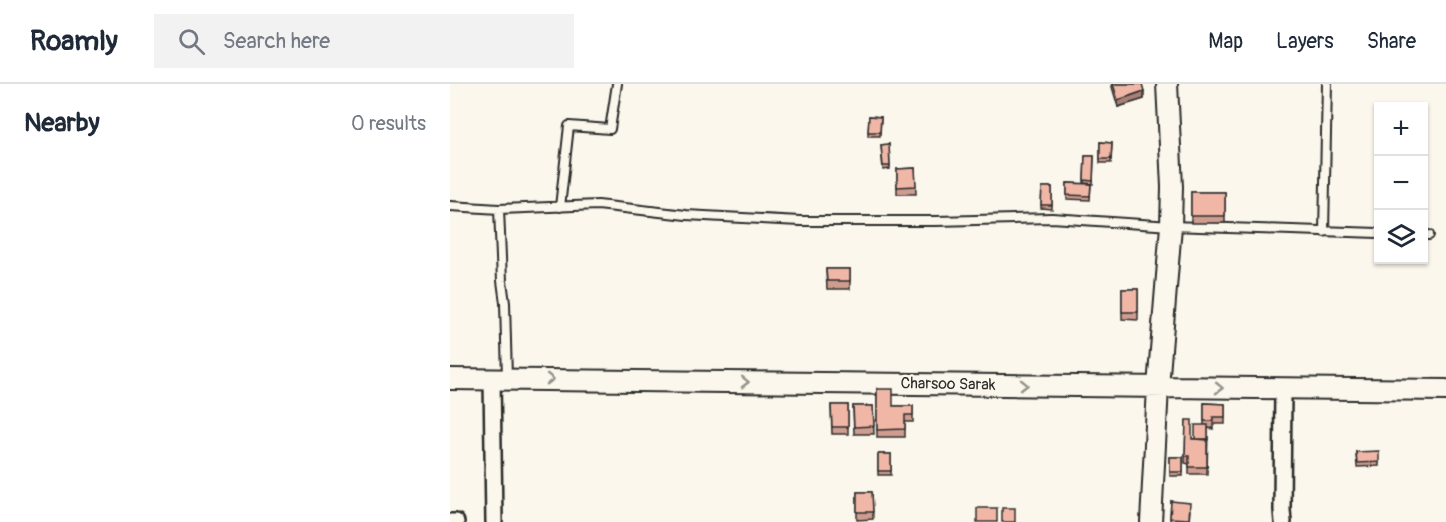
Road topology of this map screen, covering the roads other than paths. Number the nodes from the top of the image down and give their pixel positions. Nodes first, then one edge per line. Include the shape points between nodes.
1 (617, 84) edge
2 (1167, 84) edge
3 (1328, 84) edge
4 (450, 206) edge
5 (560, 207) junction
6 (499, 209) junction
7 (1171, 226) junction
8 (1324, 232) junction
9 (1374, 234) edge
10 (499, 378) junction
11 (450, 379) edge
12 (1158, 387) junction
13 (1283, 388) junction
14 (1446, 390) edge
15 (450, 522) edge
16 (456, 522) edge
17 (494, 522) edge
18 (1151, 522) edge
19 (1283, 522) edge

1 - 5 lane via 610,129 569,126
2 - 7 street
3 - 8 lane
4 - 6 lane
5 - 6 lane
5 - 7 lane via 598,205 686,215 800,221 1052,218
6 - 10 lane via 505,303
7 - 8 lane
7 - 12 street
8 - 9 lane
10 - 11 street, Charsoo Sarak
10 -> 12 street, Charsoo Sarak
10 - 17 street
12 -> 13 street, Charsoo Sarak
12 - 18 street
13 - 14 street, Charsoo Sarak
13 - 19 street
15 - 16 street

